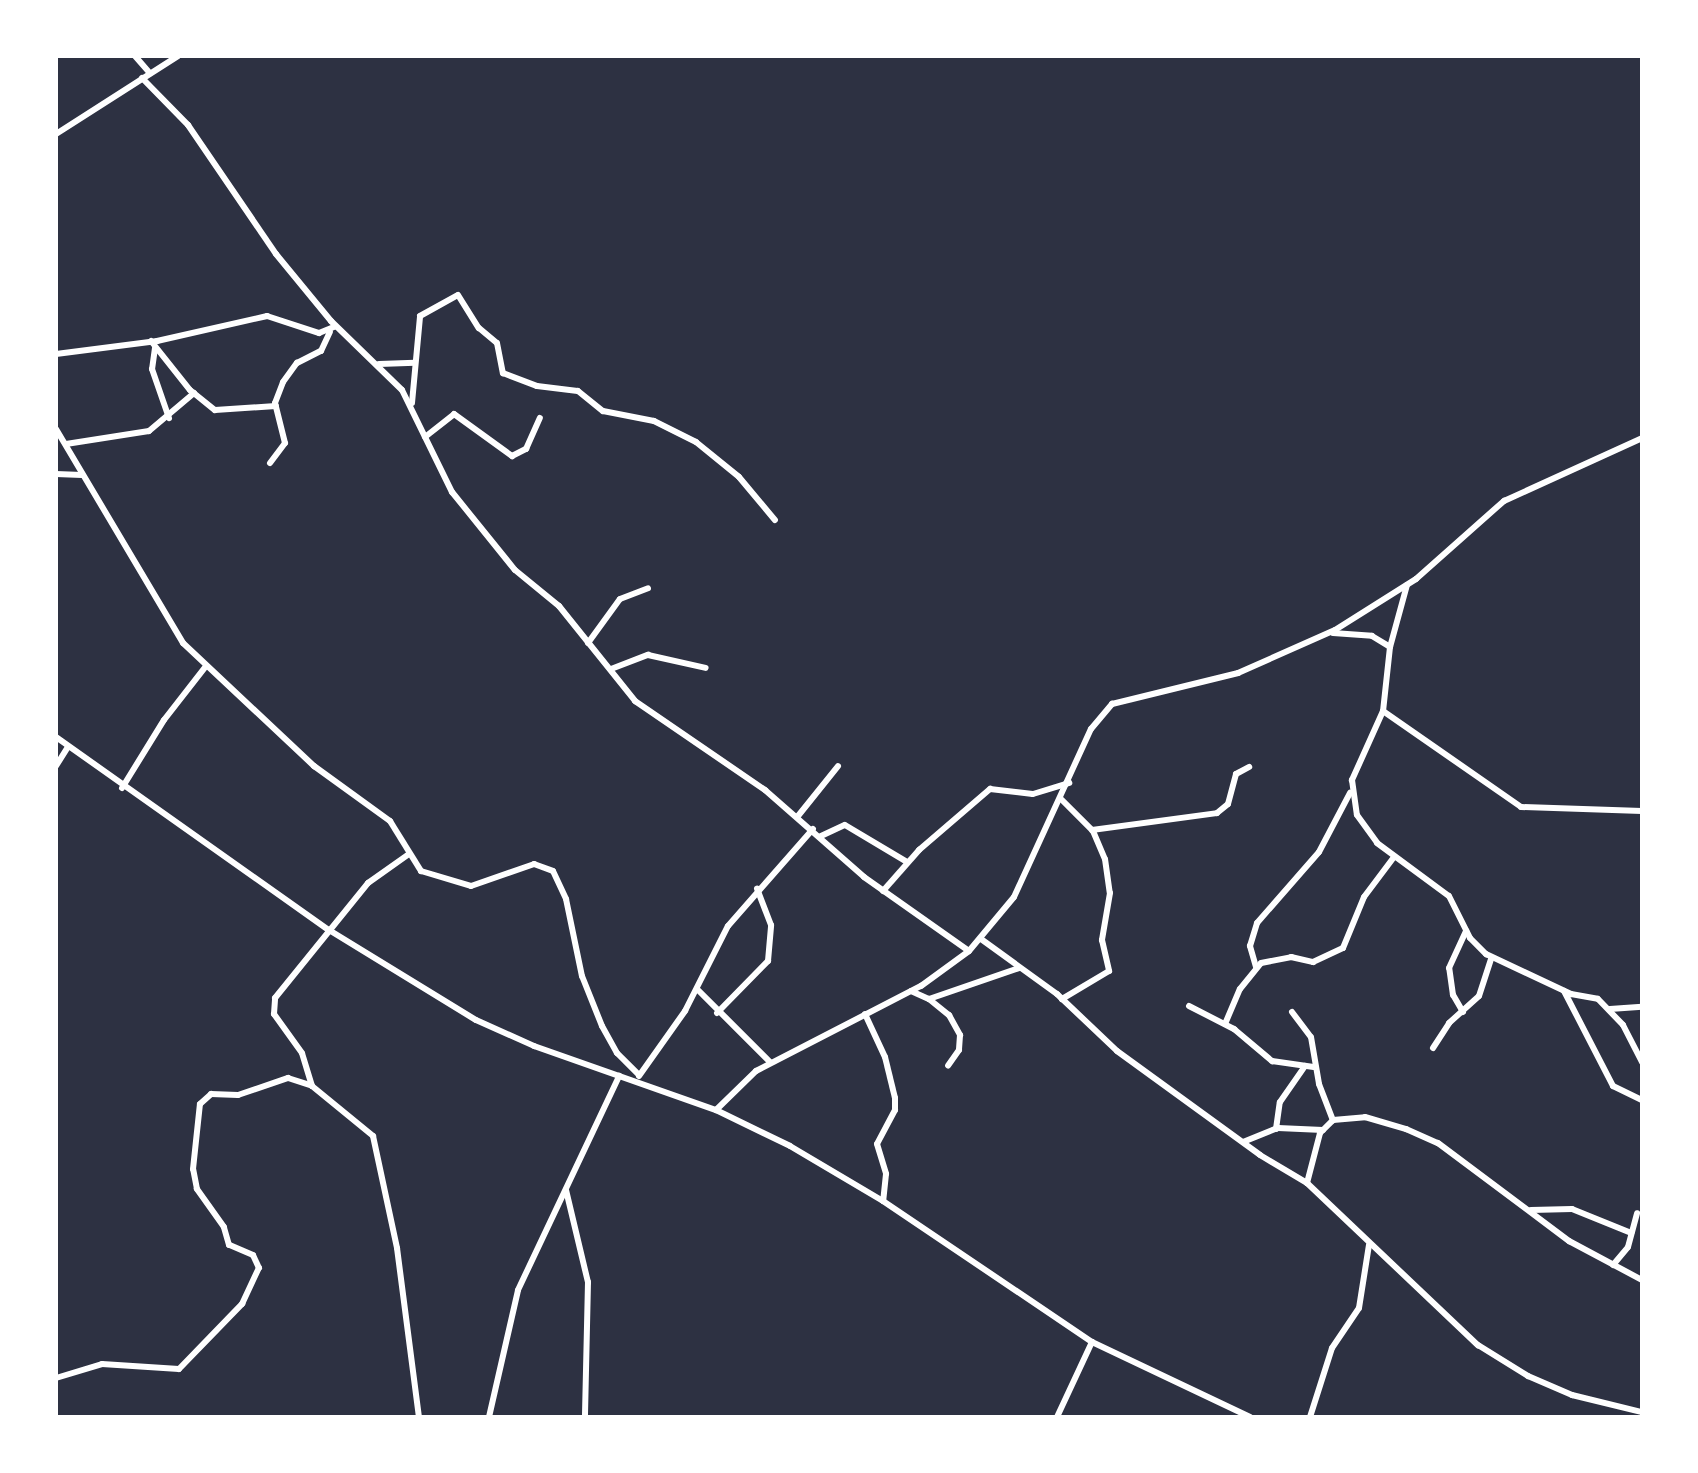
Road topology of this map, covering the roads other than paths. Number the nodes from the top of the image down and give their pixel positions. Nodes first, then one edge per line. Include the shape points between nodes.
1 (135, 56) edge
2 (178, 56) edge
3 (150, 73) junction
4 (142, 78) junction
5 (56, 134) edge
6 (333, 329) junction
7 (153, 344) junction
8 (56, 354) edge
9 (415, 363) junction
10 (379, 364) junction
11 (194, 393) junction
12 (276, 406) junction
13 (412, 407) junction
14 (169, 418) junction
15 (540, 418) dead end
16 (56, 429) edge
17 (425, 437) junction
18 (1642, 438) edge
19 (66, 444) junction
20 (270, 463) dead end
21 (56, 474) edge
22 (82, 475) junction
23 (775, 520) dead end
24 (1407, 585) junction
25 (648, 588) dead end
26 (1330, 632) junction
27 (588, 643) junction
28 (1390, 647) junction
29 (206, 666) junction
30 (706, 668) dead end
31 (611, 669) junction
32 (1383, 711) junction
33 (56, 737) edge
34 (68, 747) junction
35 (56, 766) edge
36 (838, 766) dead end
37 (1249, 767) dead end
38 (1069, 783) junction
39 (122, 788) junction
40 (1350, 792) junction
41 (1062, 800) junction
42 (1642, 811) edge
43 (798, 816) junction
44 (813, 829) junction
45 (1092, 830) junction
46 (821, 836) junction
47 (409, 854) junction
48 (1394, 857) junction
49 (907, 862) junction
50 (757, 889) junction
51 (883, 891) junction
52 (329, 930) junction
53 (1466, 931) junction
54 (981, 939) junction
55 (969, 951) junction
56 (1491, 957) junction
57 (1256, 967) junction
58 (1019, 968) junction
59 (697, 989) junction
60 (911, 991) junction
61 (1564, 991) junction
62 (929, 999) junction
63 (1062, 999) junction
64 (1189, 1006) dead end
65 (1642, 1007) edge
66 (1610, 1009) junction
67 (1292, 1012) dead end
68 (1463, 1012) junction
69 (717, 1013) junction
70 (865, 1014) junction
71 (1225, 1024) junction
72 (1433, 1048) dead end
73 (770, 1062) junction
74 (1642, 1062) edge
75 (948, 1066) dead end
76 (1305, 1066) junction
77 (1314, 1067) junction
78 (307, 1069) junction
79 (639, 1075) junction
80 (619, 1076) junction
81 (299, 1080) junction
82 (636, 1083) junction
83 (312, 1086) junction
84 (1642, 1100) edge
85 (716, 1110) junction
86 (1333, 1120) junction
87 (1276, 1129) junction
88 (1323, 1130) junction
89 (1243, 1142) junction
90 (1307, 1183) junction
91 (566, 1190) junction
92 (883, 1201) junction
93 (1531, 1210) junction
94 (1637, 1213) dead end
95 (1631, 1233) junction
96 (1369, 1245) junction
97 (1613, 1265) junction
98 (1642, 1280) edge
99 (1092, 1342) junction
100 (56, 1378) edge
101 (1642, 1412) edge
102 (1236, 1414) edge
103 (419, 1417) edge
104 (489, 1417) edge
105 (585, 1417) edge
106 (1057, 1417) edge
107 (1250, 1417) edge
108 (1310, 1417) edge

1 - 3 street
2 - 3 street
3 - 4 street
4 - 5 street
4 - 6 street via 188,125
6 - 7 street via 297,329 267,316
6 - 10 street
6 - 12 street via 321,351 287,373
7 - 8 street
7 - 11 street
7 - 14 street via 152,369
9 - 10 street
9 - 13 street
9 - 23 street via 422,312 458,295 479,328 497,343 503,373 537,386 578,391 603,411 654,421 696,442 739,477
10 - 13 street
11 - 12 street via 215,410
11 - 14 street
12 - 20 street via 285,443
13 - 17 street
14 - 19 street via 135,436
15 - 17 street via 526,449 512,456 454,414
16 - 19 street
17 - 27 street via 452,492 515,570 554,601
18 - 24 street via 1504,501
19 - 22 street
21 - 22 street
22 - 29 street via 131,549 155,603
24 - 26 street
24 - 28 street
25 - 27 street via 620,599
26 - 28 street via 1372,636
26 - 38 street via 1238,673 1112,704 1091,729
27 - 31 street
28 - 32 street
29 - 39 street
29 - 47 street via 314,766 390,821
30 - 31 street via 638,655
31 - 43 street via 635,701
32 - 40 street via 1354,770
32 - 42 street via 1521,807
33 - 34 street
34 - 35 street
34 - 39 street
36 - 43 street
37 - 45 street via 1236,774 1228,804 1217,813
38 - 41 street
38 - 49 street via 1033,794 990,789
39 - 52 street
40 - 48 street via 1366,829
40 - 57 street via 1319,852 1257,923 1250,946
41 - 45 street
41 - 54 street via 1014,897
43 - 44 street
44 - 46 street
44 - 50 street
45 - 63 street via 1110,876 1102,940 1110,969 1100,981
46 - 49 street via 845,825
46 - 51 street
47 - 52 street via 368,883
47 - 79 street via 421,871 458,885 489,883 534,864 553,871 566,899 579,966 597,1016 617,1053
48 - 53 street via 1449,896
48 - 57 street via 1364,897 1343,948 1313,962 1278,958
49 - 51 street
50 - 59 street via 719,941
50 - 69 street via 771,925 768,961
51 - 55 street
52 - 78 street via 291,972 272,1007
52 - 80 street via 476,1020
53 - 56 street
53 - 68 street via 1449,968 1453,995
54 - 55 street
54 - 58 street
55 - 60 street
56 - 61 street
56 - 68 street via 1485,986
57 - 71 street
58 - 62 street
58 - 63 street
59 - 69 street
59 - 79 street
60 - 62 street
60 - 70 street
61 - 66 street via 1598,999
61 - 84 street via 1613,1086
62 - 75 street via 949,1015 960,1035 959,1050
63 - 89 street via 1096,1035
64 - 71 street
65 - 66 street
66 - 74 street
67 - 77 street via 1311,1037
68 - 72 street
69 - 73 street
70 - 73 street
70 - 92 street via 885,1057 895,1098 895,1110 877,1144 886,1168
71 - 76 street via 1272,1061
73 - 85 street via 742,1081
76 - 77 street
76 - 87 street via 1280,1102
77 - 86 street
78 - 81 street
78 - 83 street
79 - 82 street
80 - 82 street
80 - 91 street
81 - 83 street
81 - 100 street via 279,1079 238,1095 216,1093 200,1104 193,1169 197,1189 224,1227 229,1245 253,1255 259,1268 242,1304 179,1369 102,1364
82 - 85 street
83 - 103 street via 361,1122 377,1149 413,1348
85 - 92 street
86 - 88 street
86 - 93 street via 1365,1117 1426,1136
87 - 88 street
87 - 89 street
88 - 90 street
89 - 90 street
90 - 96 street
91 - 104 street via 518,1290
91 - 105 street via 588,1282
92 - 99 street
93 - 95 street via 1562,1206
93 - 97 street via 1569,1241
94 - 95 street
95 - 97 street
96 - 101 street via 1448,1320 1528,1376 1600,1406
96 - 108 street via 1359,1308 1332,1348
97 - 98 street
99 - 102 street
99 - 106 street
102 - 107 street

